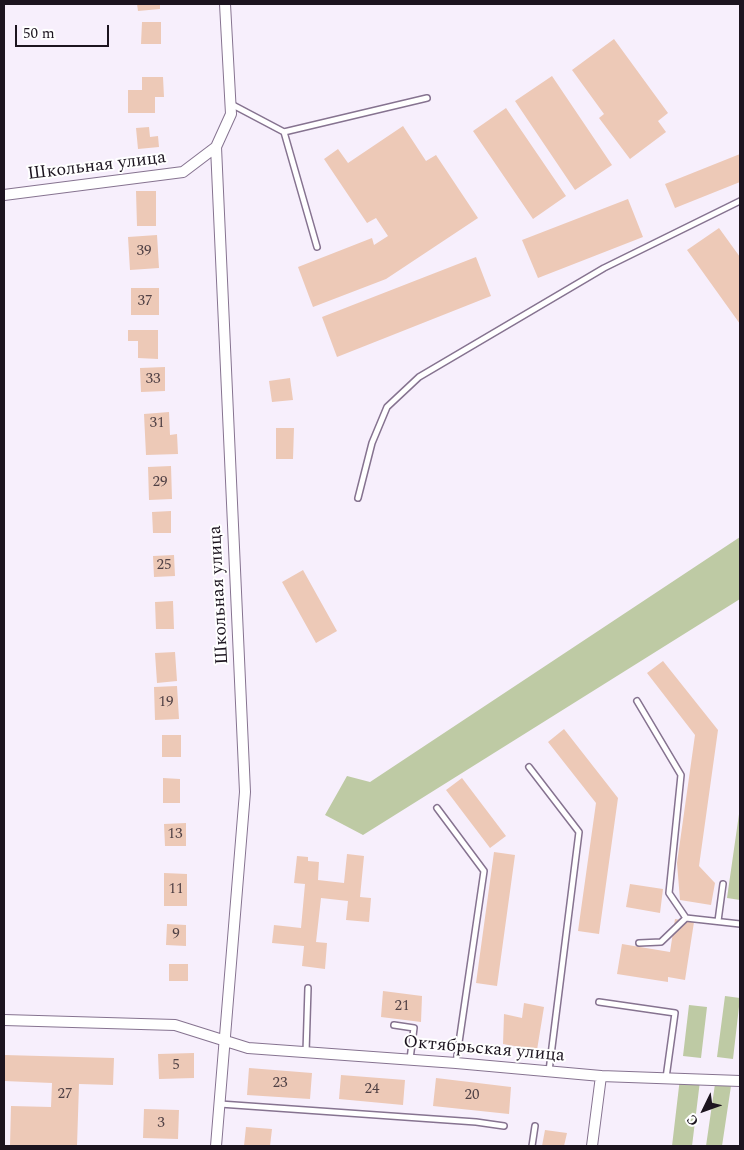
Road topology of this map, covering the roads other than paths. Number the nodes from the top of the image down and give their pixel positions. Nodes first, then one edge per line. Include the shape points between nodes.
1 (225, 4) edge
2 (427, 98) dead end
3 (231, 104) junction
4 (284, 132) junction
5 (216, 146) junction
6 (4, 195) edge
7 (740, 201) edge
8 (317, 247) dead end
9 (358, 498) dead end
10 (637, 701) dead end
11 (529, 768) dead end
12 (437, 808) dead end
13 (723, 884) dead end
14 (686, 918) junction
15 (718, 922) junction
16 (740, 924) edge
17 (639, 943) dead end
18 (308, 988) dead end
19 (599, 1002) dead end
20 (4, 1020) edge
21 (394, 1025) dead end
22 (226, 1041) junction
23 (306, 1052) junction
24 (410, 1060) junction
25 (456, 1063) junction
26 (549, 1072) junction
27 (601, 1076) junction
28 (666, 1078) junction
29 (740, 1081) edge
30 (220, 1104) junction
31 (504, 1126) dead end
32 (535, 1126) dead end
33 (216, 1146) edge
34 (532, 1146) edge
35 (592, 1146) edge

1 - 3 street, Школьная улица
2 - 4 lane
3 - 4 lane
3 - 5 street, Школьная улица via 231,114
4 - 8 lane
5 - 6 street, Школьная улица via 182,172
5 - 22 street, Школьная улица via 245,792
7 - 9 lane via 604,268 418,378 387,407 372,443
10 - 14 lane via 681,775 669,893
11 - 26 lane via 579,832
12 - 25 lane via 484,871
13 - 15 lane
14 - 15 lane
14 - 17 lane via 661,942
15 - 16 lane
18 - 23 lane
19 - 28 lane via 675,1013
20 - 22 street, Октябрьская улица via 175,1025
21 - 24 lane via 414,1028
22 - 23 street, Октябрьская улица via 248,1048
22 - 30 street
23 - 24 street, Октябрьская улица
24 - 25 street, Октябрьская улица
25 - 26 street, Октябрьская улица
26 - 27 street, Октябрьская улица
27 - 28 street, Октябрьская улица
27 - 35 street
28 - 29 street, Октябрьская улица
30 - 31 lane
30 - 33 street
32 - 34 lane

